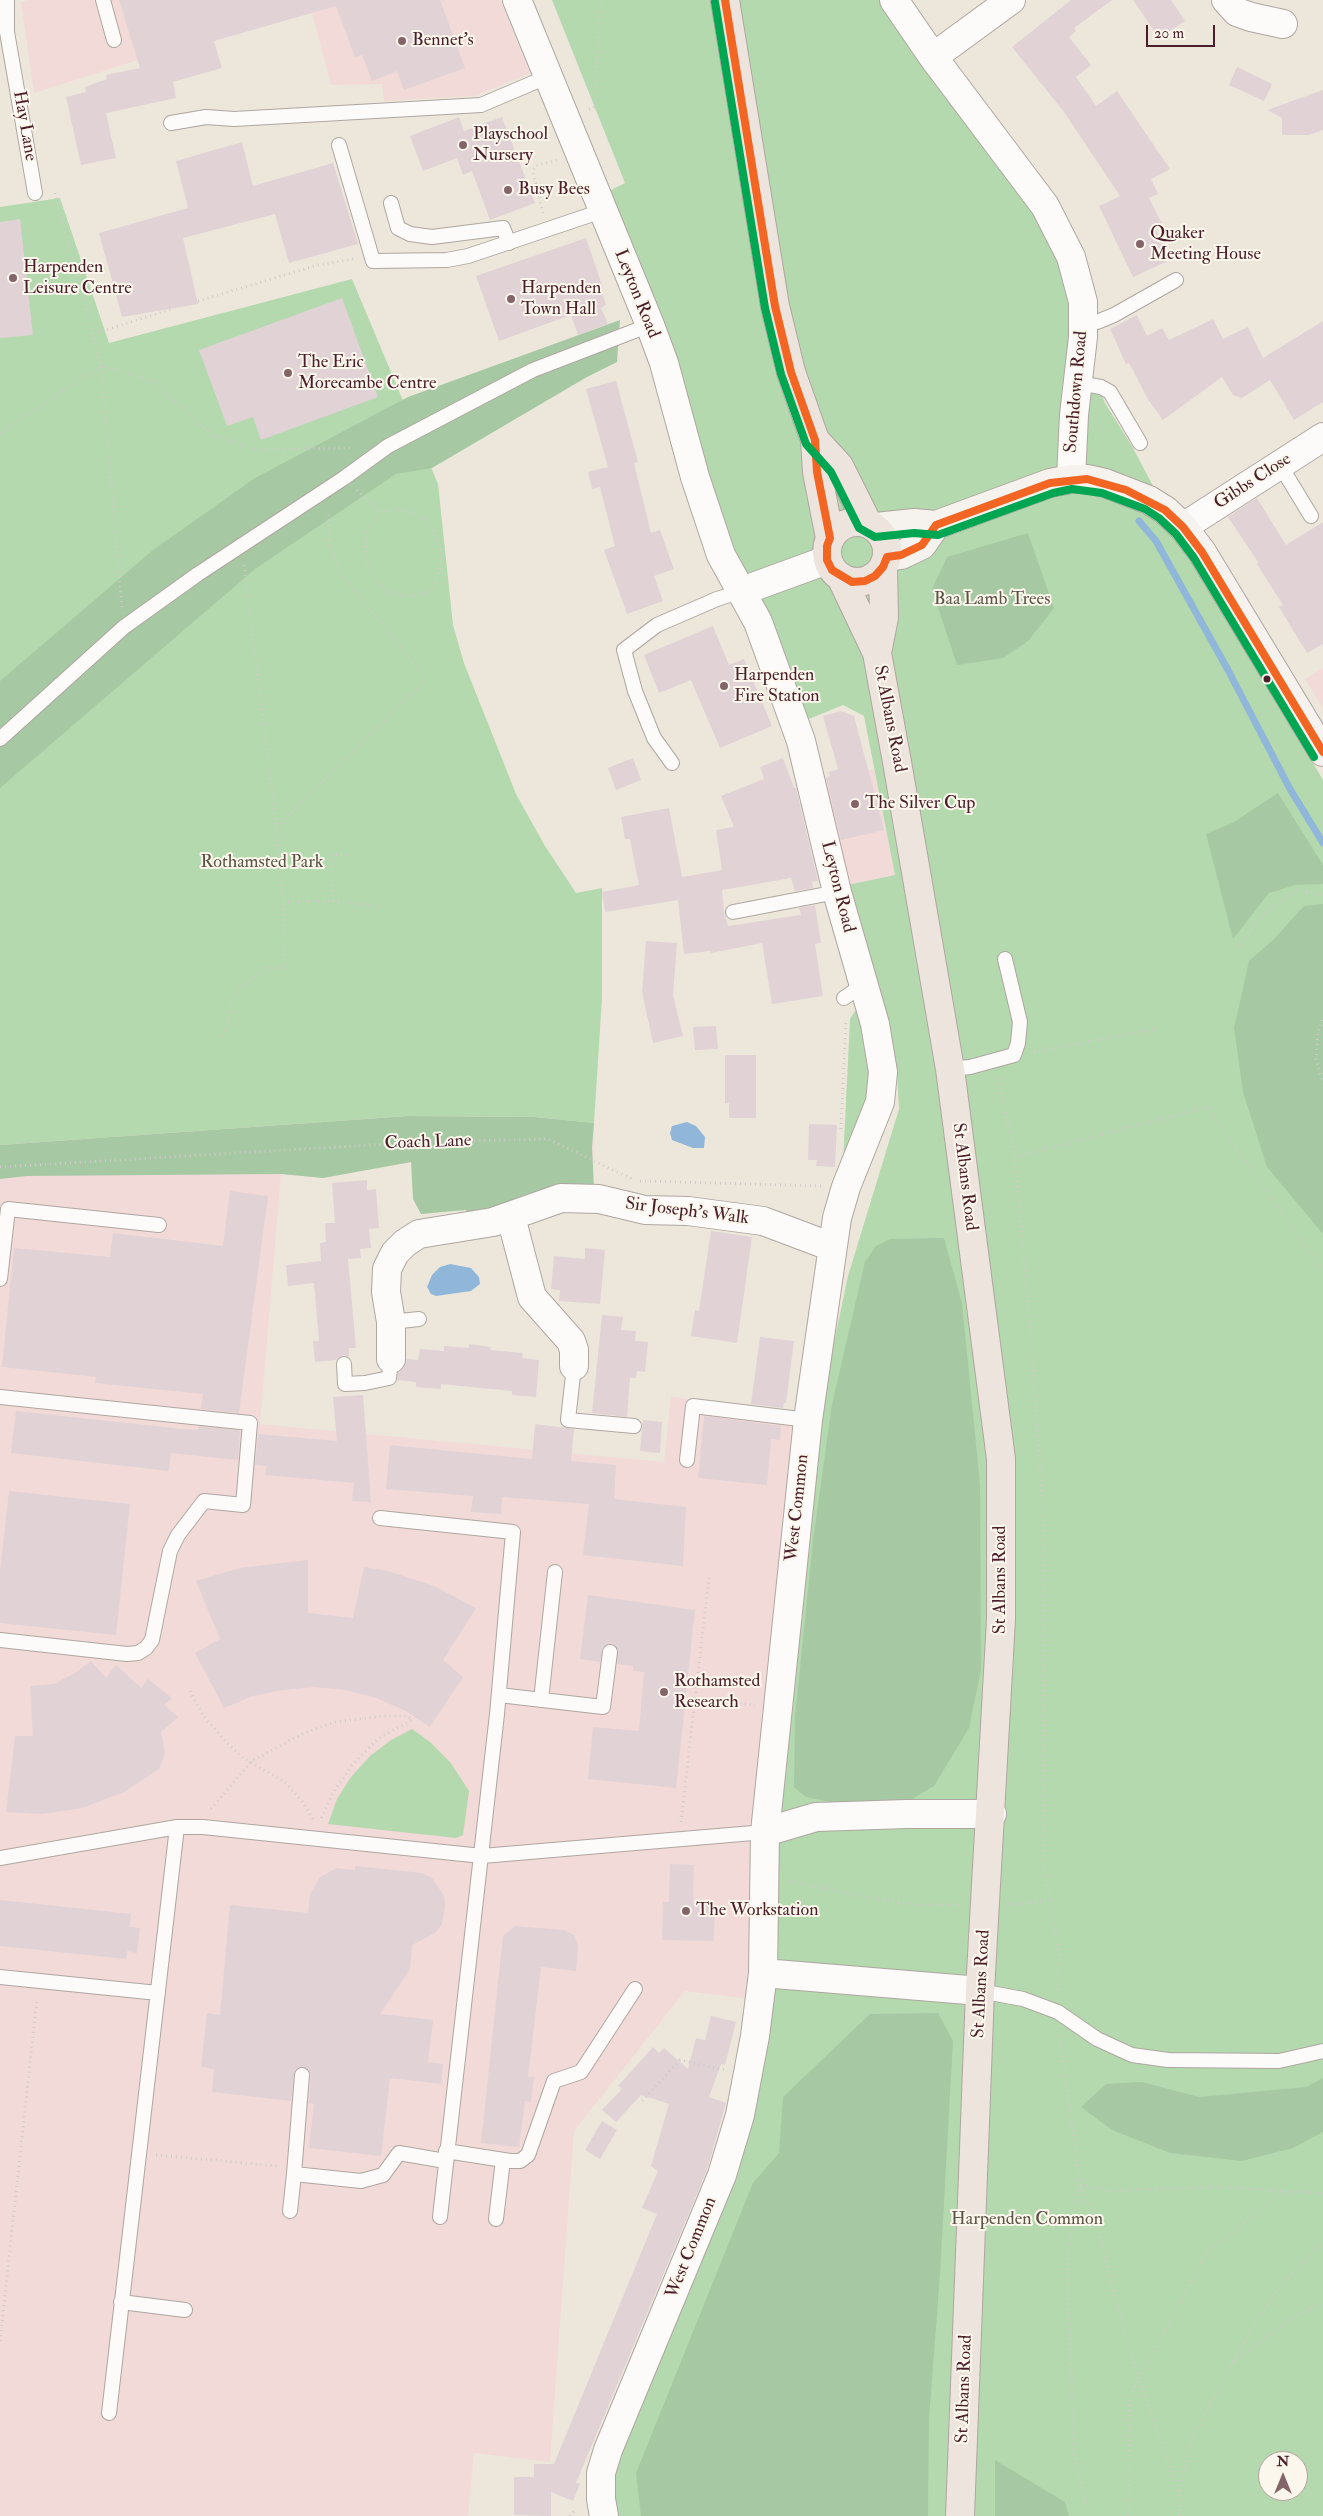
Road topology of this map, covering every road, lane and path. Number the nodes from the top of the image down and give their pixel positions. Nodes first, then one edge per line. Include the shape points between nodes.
1 (7, 0) edge
2 (103, 0) edge
3 (517, 0) edge
4 (601, 0) edge
5 (725, 0) edge
6 (894, 0) edge
7 (1012, 0) edge
8 (1226, 0) edge
9 (1283, 24) dead end
10 (114, 40) dead end
11 (933, 57) junction
12 (549, 76) junction
13 (594, 107) dead end
14 (171, 123) dead end
15 (339, 145) dead end
16 (559, 159) dead end
17 (35, 193) joint
18 (390, 203) dead end
19 (602, 211) junction
20 (547, 229) junction
21 (509, 242) junction
22 (373, 261) junction
23 (1176, 280) dead end
24 (198, 300) dead end
25 (172, 309) dead end
26 (1083, 323) junction
27 (650, 326) junction
28 (92, 334) junction
29 (101, 365) junction
30 (1078, 384) junction
31 (0, 433) edge
32 (1323, 437) edge
33 (815, 440) junction
34 (1140, 443) dead end
35 (388, 446) junction
36 (1280, 465) junction
37 (344, 478) junction
38 (1071, 480) junction
39 (380, 512) junction
40 (1311, 516) dead end
41 (871, 525) junction
42 (936, 525) junction
43 (1183, 527) junction
44 (241, 546) junction
45 (833, 559) junction
46 (885, 562) junction
47 (742, 591) junction
48 (124, 627) junction
49 (877, 653) junction
50 (0, 739) edge
51 (1323, 752) edge
52 (672, 763) dead end
53 (276, 828) junction
54 (351, 854) dead end
55 (837, 892) junction
56 (1323, 895) edge
57 (333, 901) junction
58 (283, 902) junction
59 (380, 907) dead end
60 (733, 912) dead end
61 (1236, 949) dead end
62 (1005, 960) dead end
63 (853, 991) junction
64 (1323, 1020) edge
65 (1160, 1028) dead end
66 (222, 1036) dead end
67 (1014, 1055) junction
68 (990, 1061) junction
69 (950, 1069) junction
70 (1323, 1083) edge
71 (840, 1136) dead end
72 (1015, 1157) junction
73 (0, 1167) edge
74 (846, 1187) junction
75 (511, 1217) junction
76 (159, 1225) dead end
77 (832, 1248) junction
78 (1323, 1272) edge
79 (0, 1279) edge
80 (419, 1319) dead end
81 (391, 1322) junction
82 (391, 1359) joint
83 (344, 1364) dead end
84 (574, 1366) joint
85 (0, 1397) edge
86 (808, 1420) junction
87 (634, 1426) dead end
88 (687, 1460) dead end
89 (380, 1518) dead end
90 (555, 1572) dead end
91 (709, 1577) dead end
92 (0, 1640) edge
93 (610, 1652) dead end
94 (190, 1691) dead end
95 (499, 1695) junction
96 (686, 1698) dead end
97 (694, 1699) junction
98 (540, 1700) junction
99 (778, 1708) junction
100 (252, 1761) junction
101 (992, 1814) junction
102 (177, 1827) junction
103 (203, 1827) junction
104 (766, 1832) junction
105 (679, 1839) junction
106 (482, 1856) junction
107 (0, 1858) edge
108 (764, 1875) junction
109 (1050, 1901) junction
110 (1004, 1904) dead end
111 (964, 1905) dead end
112 (763, 1973) junction
113 (0, 1977) edge
114 (40, 1981) junction
115 (636, 1989) dead end
116 (980, 1991) junction
117 (158, 1993) junction
118 (1058, 2012) junction
119 (1323, 2051) edge
120 (302, 2075) dead end
121 (748, 2076) junction
122 (642, 2101) dead end
123 (139, 2153) junction
124 (446, 2156) junction
125 (503, 2160) junction
126 (294, 2171) junction
127 (1080, 2185) junction
128 (1285, 2191) junction
129 (1323, 2194) edge
130 (290, 2211) dead end
131 (440, 2217) dead end
132 (496, 2219) dead end
133 (1323, 2242) edge
134 (121, 2302) junction
135 (1323, 2302) edge
136 (185, 2310) dead end
137 (0, 2341) edge
138 (1234, 2362) junction
139 (1139, 2379) junction
140 (109, 2413) dead end
141 (1179, 2492) junction
142 (604, 2516) edge
143 (960, 2516) edge
144 (1089, 2516) edge
145 (1128, 2516) edge
146 (1179, 2516) edge

1 - 17 lane, Hay Lane via 7,32
2 - 10 lane
3 - 12 street, Leyton Road
4 - 13 path
5 - 33 main road, St Albans Road via 775,306 791,372
6 - 11 street, Southdown Road
7 - 11 street
8 - 9 street via 1237,12
11 - 26 street, Southdown Road via 1045,206 1071,258 1082,302
12 - 14 lane via 481,105 234,119 206,116
12 - 19 street, Leyton Road
15 - 22 lane
16 - 20 path via 535,166 533,173
17 - 28 path via 54,192
18 - 21 lane via 398,228 410,234 432,237 503,228
19 - 20 lane
19 - 27 street, Leyton Road
20 - 21 lane
21 - 22 lane via 447,260
22 - 24 path via 360,258 318,265
23 - 26 lane via 1114,315 1097,322
25 - 28 path
26 - 30 street, Southdown Road
27 - 35 lane via 533,370
27 - 47 street, Leyton Road via 721,556
28 - 29 path
29 - 31 path
29 - 35 path via 152,381 212,435 259,450
29 - 48 path
30 - 34 lane via 1101,387 1110,392
30 - 38 street, Southdown Road
32 - 36 street, Gibbs Close
33 - 41 main road, St Albans Road via 840,466
33 - 45 main road, St Albans Road via 817,472
35 - 37 lane
36 - 40 lane
36 - 43 street, Gibbs Close
37 - 39 path
37 - 44 lane
37 - 53 path via 329,509 329,544 342,575 426,679
38 - 42 street via 1050,483
38 - 43 street, Southdown Road via 1087,479 1126,490 1165,510
39 - 39 path via 400,509 425,519 433,530 442,550 441,563 435,584 428,592 416,596 397,595 378,583 369,569 365,551 367,532
41 - 42 street
41 - 45 main road via 846,524 836,530
41 - 46 main road, St Albans Road via 883,535 887,545
42 - 46 street via 922,545
43 - 51 street, Southdown Road via 1202,552
44 - 48 lane
44 - 53 path
45 - 46 main road via 852,582 875,576
45 - 47 street
45 - 49 main road, St Albans Road
46 - 49 main road, St Albans Road via 884,616
47 - 52 lane via 717,598 657,625 624,650 635,692 654,738
47 - 55 street, Leyton Road via 758,622 801,741
48 - 50 lane
49 - 69 main road, St Albans Road
53 - 58 path
54 - 57 path via 332,855
55 - 60 lane
55 - 63 street, Leyton Road
56 - 61 path via 1297,890 1268,910
57 - 58 path
57 - 59 path
58 - 66 path via 283,968 266,968 239,989 232,999
62 - 67 lane via 1020,1022
63 - 71 path via 846,1019
63 - 74 street, Leyton Road via 875,1024 883,1072 880,1102
64 - 70 path via 1318,1031 1316,1059
65 - 67 path
67 - 68 lane
68 - 69 lane
68 - 72 path via 1000,1082
69 - 101 main road, St Albans Road via 1001,1459 1001,1619
72 - 78 path via 1207,1107
72 - 109 path via 1042,1511 1044,1867
73 - 74 path, Coach Lane via 420,1142 548,1139 636,1181
74 - 77 street, West Common
75 - 77 street, Sir Joseph's Walk via 535,1205 561,1198 599,1199 645,1210 688,1211 763,1221
75 - 81 street, Sir Joseph's Walk via 419,1234 405,1243 395,1253 387,1269 386,1292
75 - 84 street via 532,1297 570,1341 574,1350
76 - 79 lane via 8,1209
77 - 86 street, West Common
80 - 81 lane
81 - 82 street, Sir Joseph's Walk
82 - 83 lane via 389,1378 365,1384 345,1384
84 - 87 lane via 568,1420
85 - 92 lane via 250,1423 243,1505 204,1501 178,1535 170,1551 152,1640 146,1648 127,1654
86 - 88 lane via 693,1406
86 - 99 street, West Common
89 - 95 lane via 513,1532
90 - 98 lane
91 - 97 path
93 - 98 lane via 603,1707
94 - 100 path via 204,1717 236,1751
95 - 98 lane
95 - 106 lane
96 - 97 path
97 - 99 path
97 - 105 path
99 - 104 street, West Common
100 - 100 path via 285,1782 319,1828 334,1791 354,1763 379,1738 412,1720 408,1716 383,1716 335,1722 304,1732
100 - 103 path via 212,1807
101 - 104 street via 816,1817
101 - 116 main road, St Albans Road
102 - 103 lane
102 - 107 lane
102 - 117 lane
103 - 106 lane
104 - 105 lane
104 - 108 street, West Common
105 - 106 lane
106 - 124 lane
108 - 111 path via 860,1896 917,1904
108 - 112 street, West Common
109 - 110 path
109 - 118 path via 1059,1955
112 - 116 street
112 - 121 street, West Common
113 - 114 lane
114 - 117 lane
114 - 137 path
115 - 125 lane via 580,2072 554,2081 528,2154 520,2161
116 - 118 lane via 1023,1999
116 - 143 main road, St Albans Road
117 - 123 lane
118 - 119 lane via 1097,2039 1132,2055 1168,2060 1279,2061
118 - 127 path via 1060,2048
120 - 126 lane
121 - 122 path via 680,2060
121 - 142 street, West Common via 722,2175 608,2450 602,2472
123 - 126 path
123 - 134 lane
124 - 125 lane
124 - 126 lane via 399,2153 383,2174 361,2181
124 - 131 lane
125 - 132 lane
126 - 130 lane
127 - 128 path via 1109,2191 1218,2187
127 - 139 path via 1095,2217
127 - 144 path via 1067,2257 1074,2456
128 - 129 path
128 - 139 path via 1208,2250
133 - 138 path via 1284,2281 1254,2324
134 - 136 lane
134 - 140 lane
135 - 138 path via 1285,2322
138 - 141 path via 1191,2440
139 - 141 path
139 - 145 path via 1130,2396
141 - 146 path

